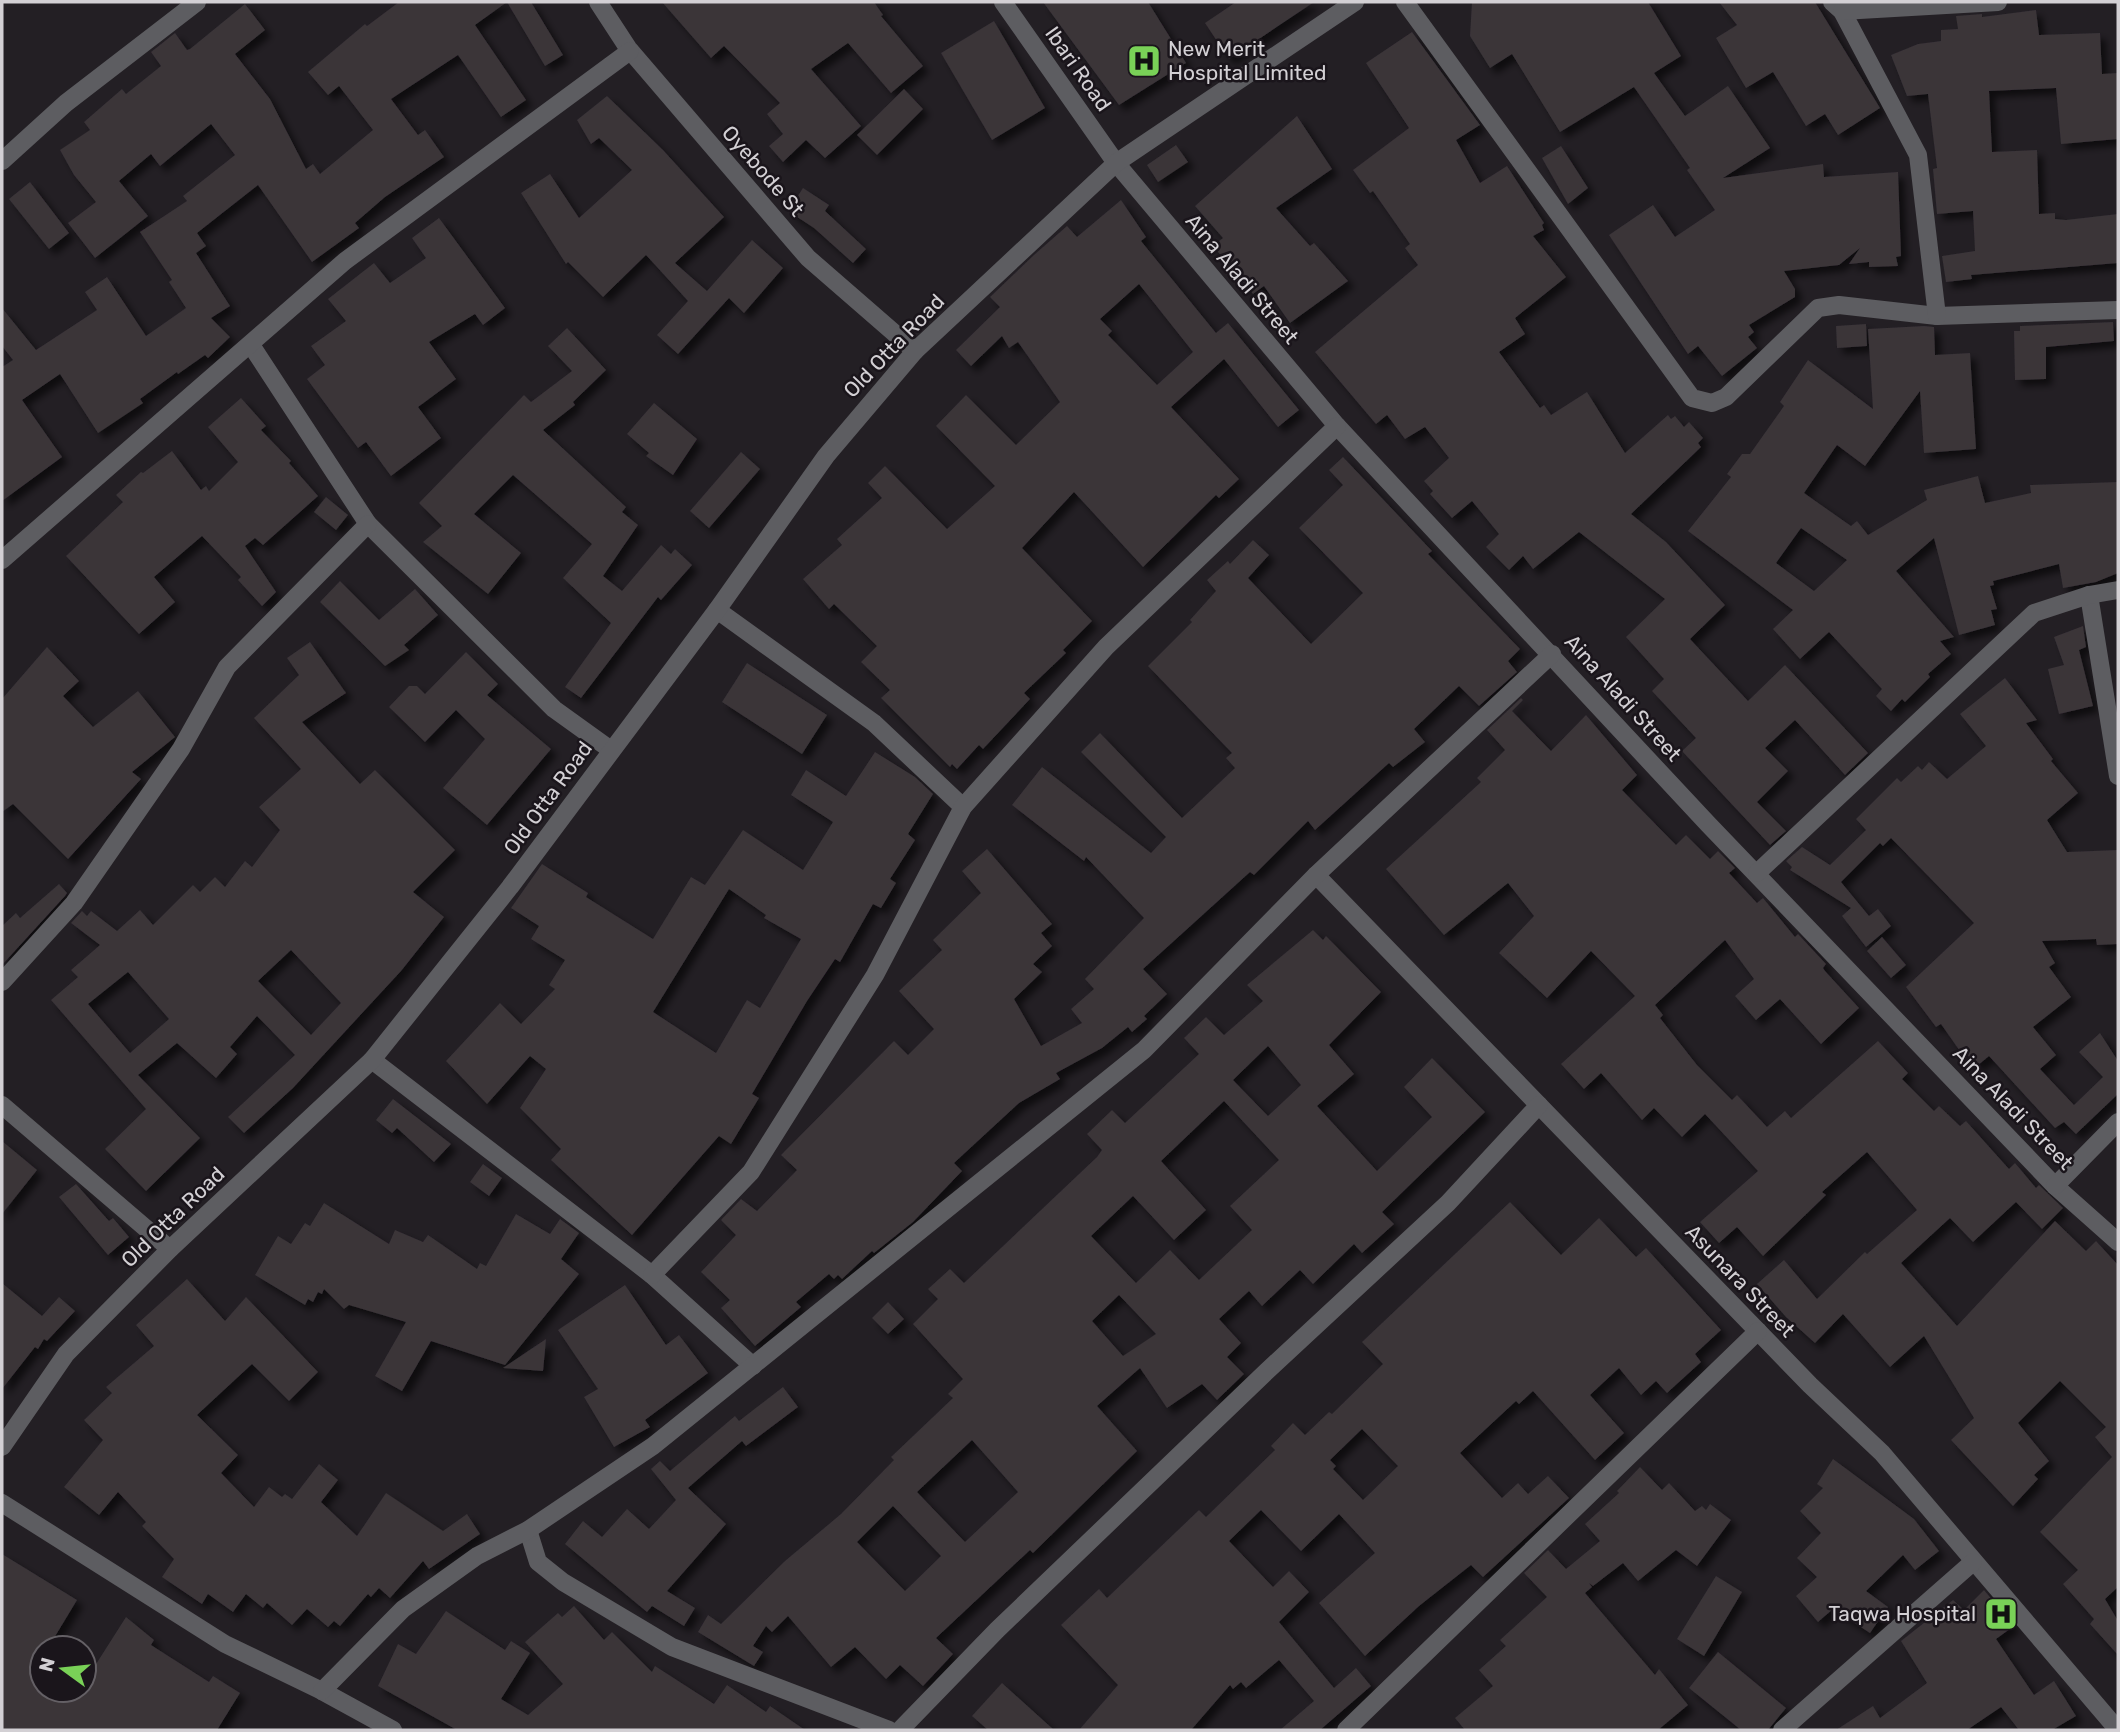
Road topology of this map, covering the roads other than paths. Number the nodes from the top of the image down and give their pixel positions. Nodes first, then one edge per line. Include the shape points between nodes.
1 (197, 2) edge
2 (598, 2) edge
3 (1003, 2) edge
4 (1354, 2) edge
5 (1405, 2) edge
6 (1998, 2) edge
7 (1837, 6) edge
8 (630, 51) junction
9 (2, 161) edge
10 (1116, 163) junction
11 (2118, 310) edge
12 (1937, 316) junction
13 (251, 345) junction
14 (915, 351) junction
15 (1337, 426) junction
16 (368, 524) junction
17 (2, 560) edge
18 (2118, 590) edge
19 (2089, 595) junction
20 (717, 610) junction
21 (1552, 654) junction
22 (611, 750) junction
23 (2118, 776) edge
24 (962, 807) junction
25 (1757, 873) junction
26 (1315, 875) junction
27 (2, 982) edge
28 (372, 1060) junction
29 (2, 1105) edge
30 (1539, 1105) junction
31 (2118, 1122) edge
32 (2055, 1186) junction
33 (2118, 1242) edge
34 (170, 1249) junction
35 (652, 1275) junction
36 (1758, 1331) junction
37 (753, 1366) junction
38 (2, 1447) edge
39 (2, 1503) edge
40 (528, 1530) junction
41 (1973, 1562) junction
42 (322, 1690) junction
43 (393, 1730) edge
44 (889, 1730) edge
45 (900, 1730) edge
46 (1346, 1730) edge
47 (1782, 1730) edge
48 (2118, 1730) edge

1 - 9 street via 65,103
2 - 8 street, Oyebode St
3 - 10 street, Ibari Road
4 - 10 street, Old Otta Road
5 - 12 street via 1692,398 1712,402 1726,397 1818,308 1839,304
6 - 7 street
7 - 12 street via 1918,155
8 - 13 street via 345,261
8 - 14 street, Oyebode St via 808,258
10 - 14 street, Old Otta Road
10 - 15 street, Aina Aladi Street
11 - 12 street
13 - 16 street
13 - 17 street
14 - 20 street, Old Otta Road via 826,456
15 - 21 street, Aina Aladi Street
15 - 24 street via 1106,647
16 - 22 street via 554,709
16 - 27 street via 227,667 181,749 74,903
18 - 19 street
19 - 23 street
19 - 25 street via 2034,613
20 - 22 street, Old Otta Road
20 - 24 street via 874,723
21 - 25 street, Aina Aladi Street
21 - 26 street
22 - 28 street, Old Otta Road via 510,887
24 - 35 street via 875,975 751,1172
25 - 32 street, Aina Aladi Street
26 - 30 street, Asunara Street
26 - 37 street via 1144,1050
28 - 34 street, Old Otta Road
28 - 35 street
29 - 34 street
30 - 36 street, Asunara Street
30 - 45 street via 1448,1203 1097,1534
31 - 32 street
32 - 33 street, Aina Aladi Street
34 - 38 street, Old Otta Road via 66,1354
35 - 37 street
36 - 41 street, Asunara Street via 1882,1453
36 - 46 street
37 - 40 street via 653,1446
39 - 42 street via 225,1644
40 - 42 street via 477,1556 403,1609
40 - 44 street via 538,1562 672,1647
41 - 47 street
41 - 48 street, Asunara Street
42 - 43 street

